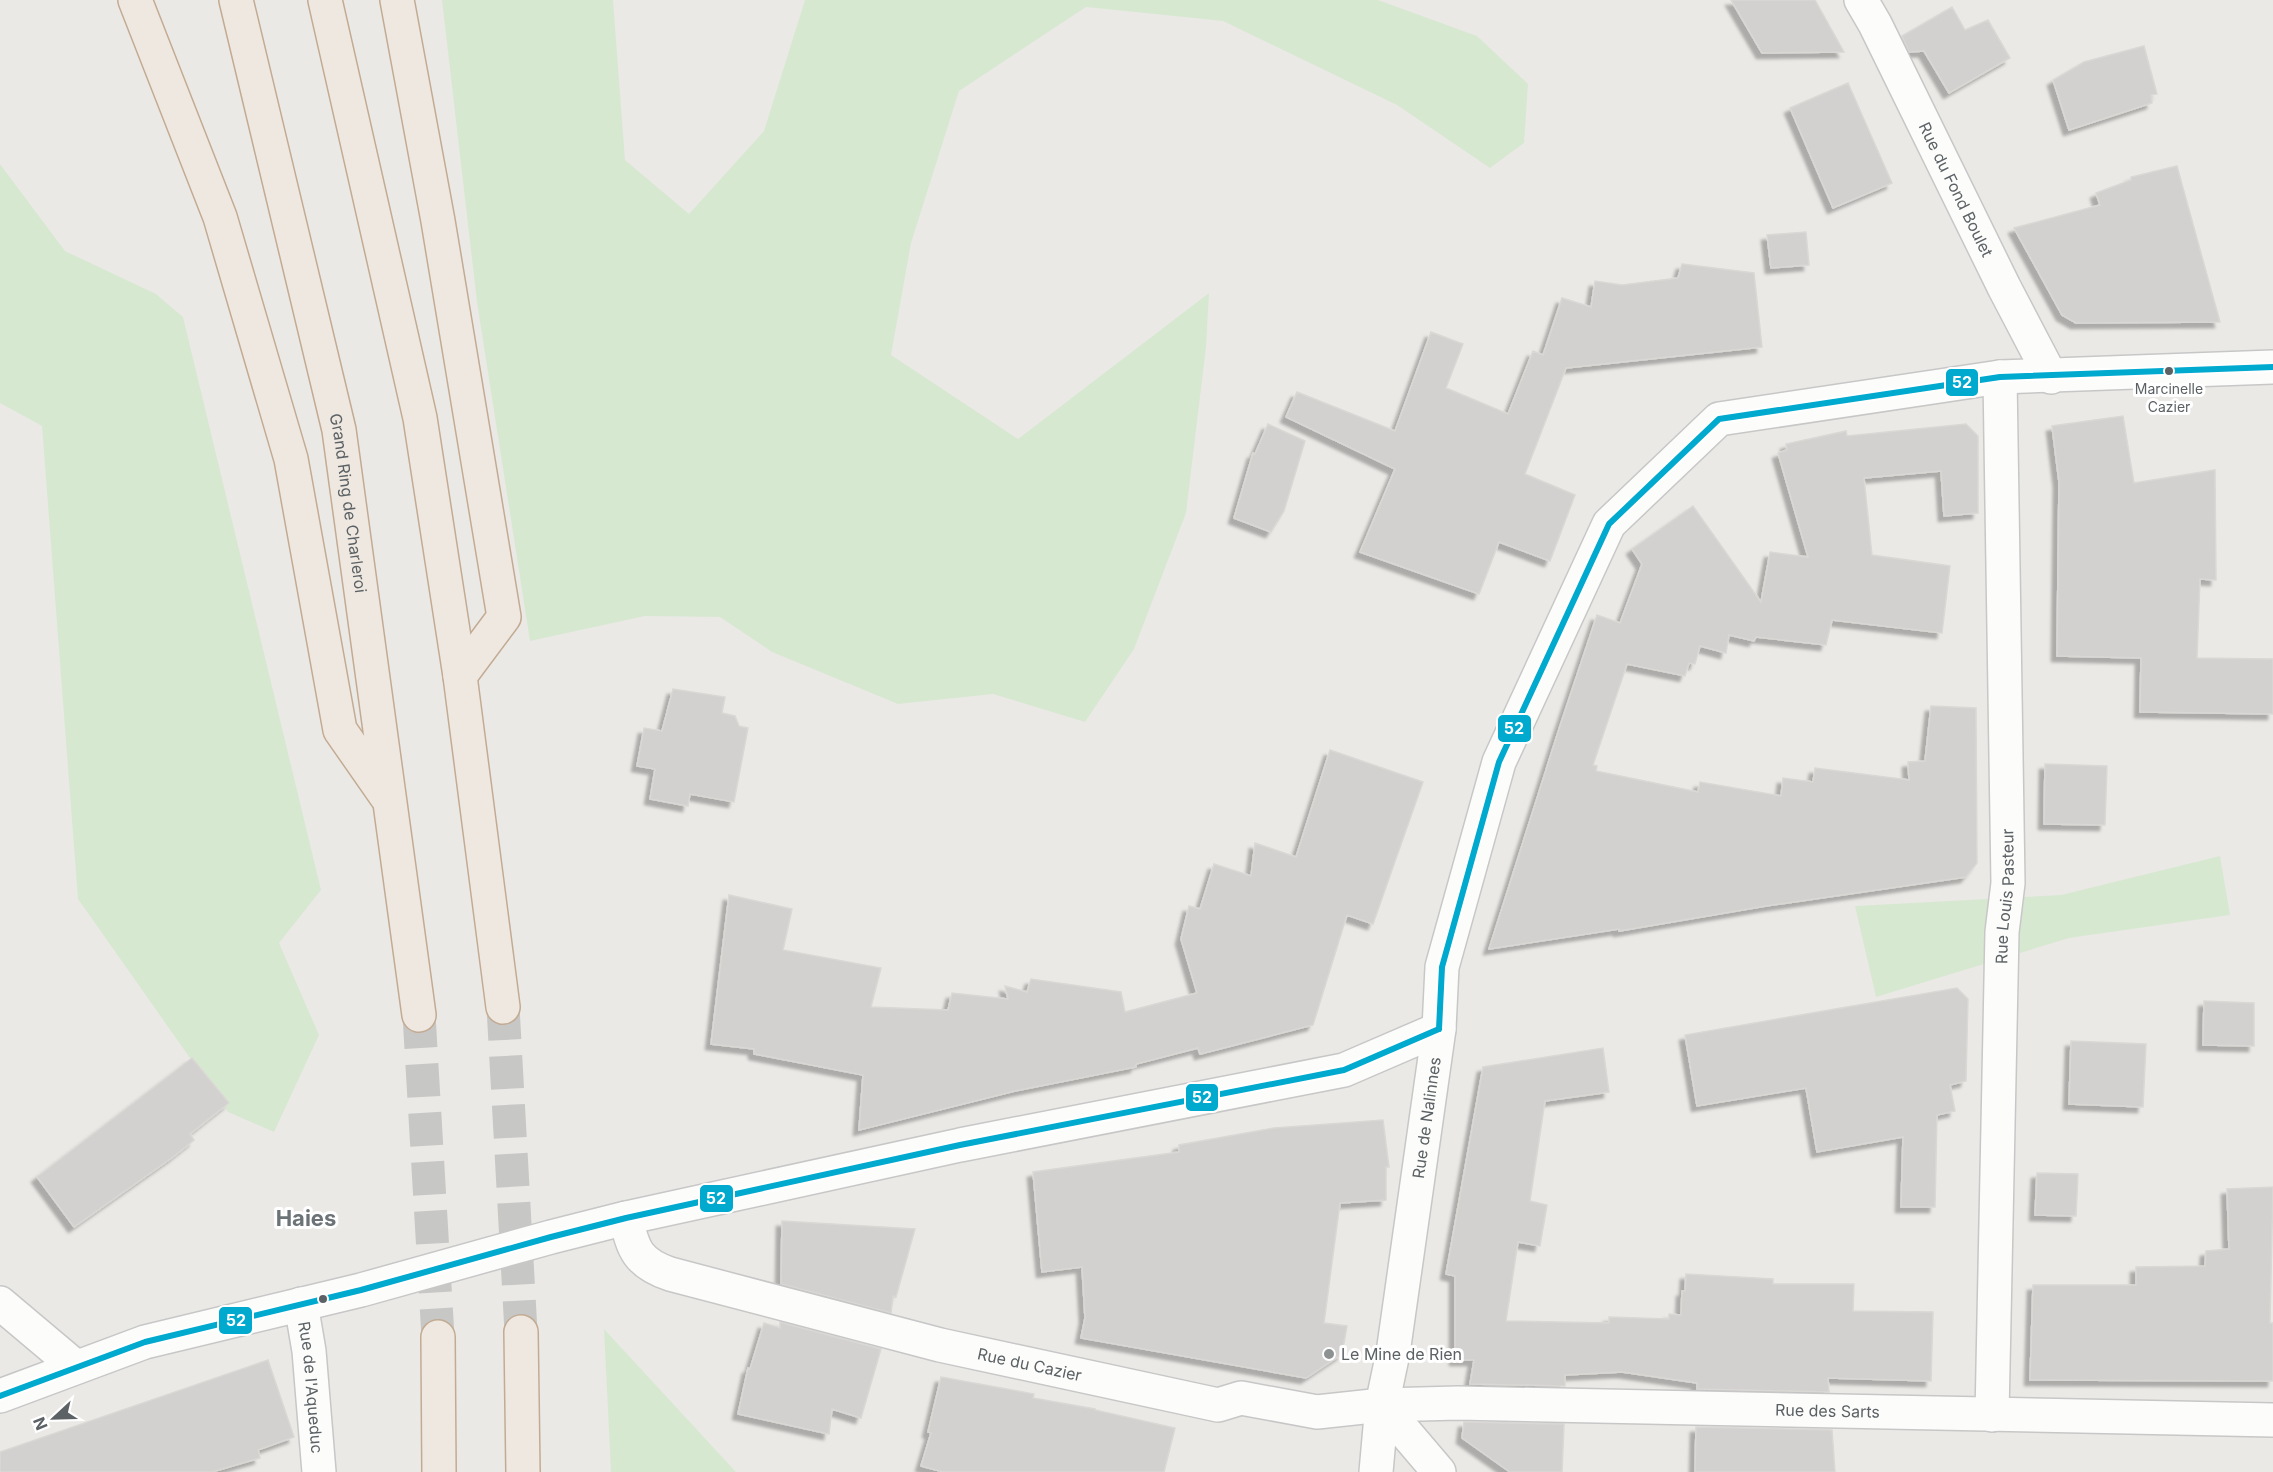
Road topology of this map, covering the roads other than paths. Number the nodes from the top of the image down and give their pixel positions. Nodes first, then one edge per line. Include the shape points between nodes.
1 (135, 0) edge
2 (236, 0) edge
3 (325, 0) edge
4 (397, 0) edge
5 (1861, 0) edge
6 (2273, 367) edge
7 (2000, 377) junction
8 (2051, 377) junction
9 (460, 676) junction
10 (391, 803) junction
11 (502, 1007) tunnel mouth
12 (419, 1015) tunnel mouth
13 (1439, 1029) junction
14 (626, 1218) junction
15 (0, 1303) edge
16 (301, 1304) junction
17 (521, 1332) tunnel mouth
18 (438, 1337) tunnel mouth
19 (76, 1367) junction
20 (0, 1396) edge
21 (1382, 1405) junction
22 (1992, 1415) junction
23 (2273, 1420) edge
24 (319, 1472) edge
25 (439, 1472) edge
26 (523, 1472) edge
27 (1376, 1472) edge
28 (1439, 1472) edge

1 - 10 highway via 220,217 291,459 340,730
2 - 10 highway, Grand Ring de Charleroi via 339,430
3 - 9 highway via 420,418
4 - 9 highway via 504,617
5 - 8 street, Rue du Fond Boulet
6 - 8 street, Rue de Nalinnes
7 - 8 street, Rue de Nalinnes
7 - 13 street, Rue de Nalinnes via 1719,419 1609,524 1500,762 1442,967
7 - 22 street, Rue Louis Pasteur via 2008,883 2002,932
9 - 11 highway
10 - 12 highway, Grand Ring de Charleroi
13 - 14 street via 1344,1070 960,1145
13 - 21 street, Rue de Nalinnes via 1393,1353
14 - 16 street
14 - 21 street, Rue du Cazier via 636,1252 666,1273 940,1345 1218,1405 1241,1398 1317,1412
15 - 19 street
16 - 19 street via 145,1342
16 - 24 street, Rue de l'Aqueduc
17 - 26 highway
18 - 25 highway
19 - 20 street
21 - 22 street, Rue des Sarts via 1458,1403
21 - 27 street, Rue de Nalinnes
21 - 28 street
22 - 23 street, Rue des Sarts

